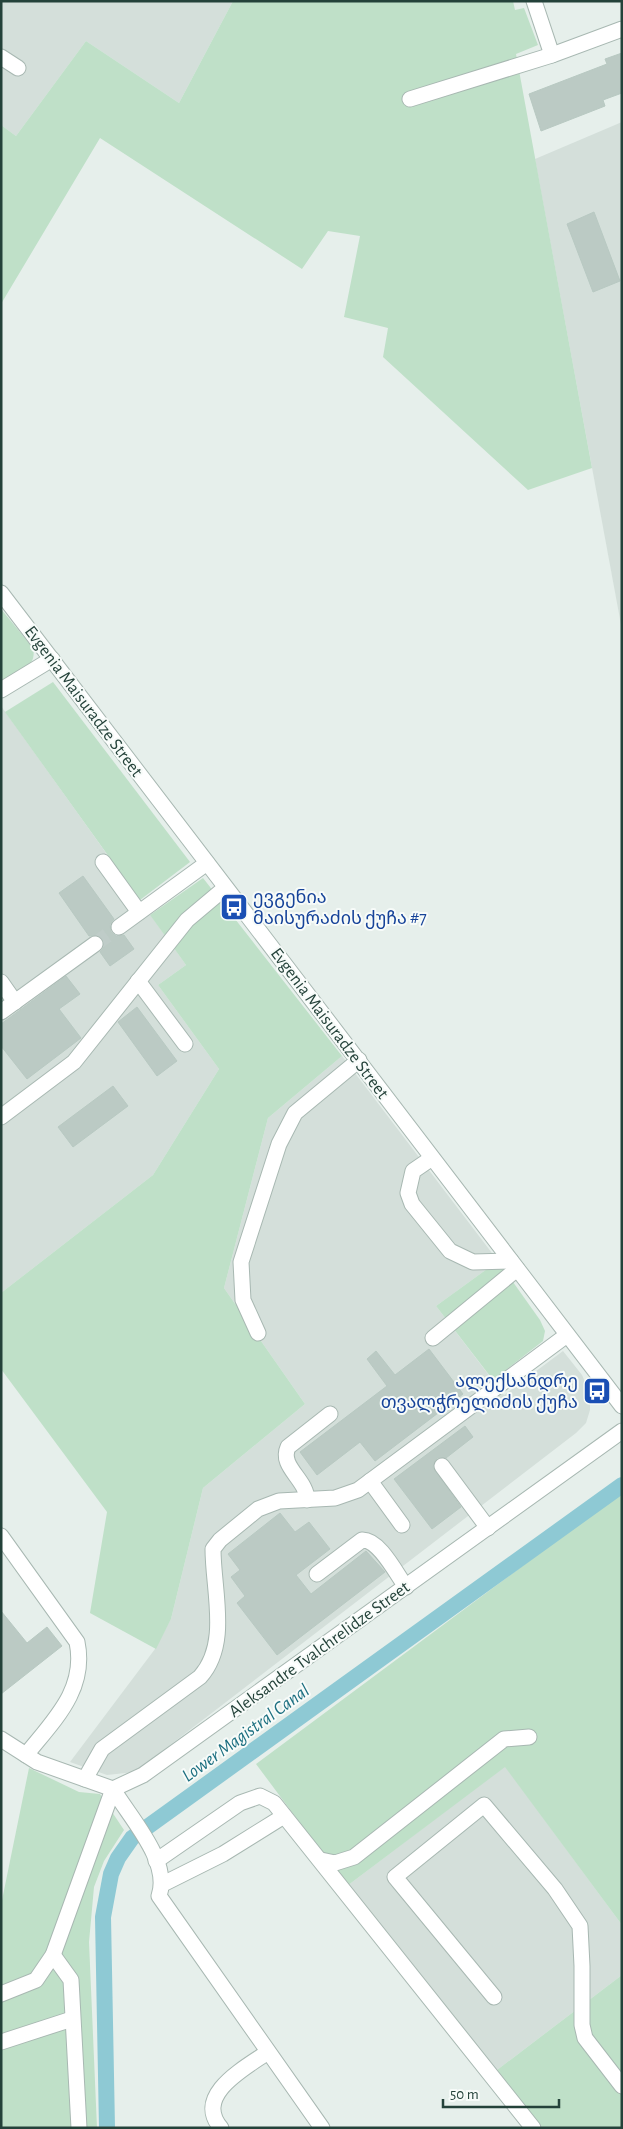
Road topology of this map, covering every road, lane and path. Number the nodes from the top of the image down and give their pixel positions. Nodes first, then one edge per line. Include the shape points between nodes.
1 (534, 1) edge
2 (622, 29) edge
3 (552, 55) junction
4 (1, 57) edge
5 (18, 68) dead end
6 (410, 99) dead end
7 (1, 593) edge
8 (52, 659) junction
9 (1, 690) edge
10 (103, 862) dead end
11 (207, 863) junction
12 (226, 888) junction
13 (139, 912) junction
14 (119, 926) tunnel mouth
15 (95, 944) tunnel mouth
16 (138, 981) junction
17 (1, 982) edge
18 (16, 1002) junction
19 (1, 1012) edge
20 (185, 1044) dead end
21 (359, 1060) junction
22 (1, 1117) edge
23 (432, 1158) junction
24 (514, 1265) junction
25 (258, 1333) dead end
26 (567, 1335) junction
27 (433, 1338) dead end
28 (622, 1406) edge
29 (330, 1414) dead end
30 (622, 1431) edge
31 (442, 1466) dead end
32 (370, 1481) junction
33 (307, 1500) junction
34 (402, 1525) dead end
35 (488, 1528) junction
36 (1, 1536) edge
37 (317, 1574) dead end
38 (406, 1587) junction
39 (529, 1737) dead end
40 (1, 1738) edge
41 (26, 1754) junction
42 (85, 1779) junction
43 (113, 1789) junction
44 (284, 1816) junction
45 (321, 1860) junction
46 (156, 1861) junction
47 (163, 1884) junction
48 (54, 1955) junction
49 (1, 1994) edge
50 (494, 1997) dead end
51 (72, 2019) junction
52 (1, 2042) edge
53 (268, 2052) junction
54 (622, 2086) edge
55 (79, 2128) edge
56 (221, 2128) edge
57 (322, 2128) edge
58 (533, 2128) edge

1 - 3 street
2 - 3 street
3 - 6 street
4 - 5 street
7 - 8 street, Evgenia Maisuradze Street
8 - 9 street
8 - 11 street, Evgenia Maisuradze Street
10 - 13 street
11 - 12 street, Evgenia Maisuradze Street
11 - 13 street
12 - 16 street via 187,920
12 - 21 street, Evgenia Maisuradze Street
13 - 14 street
15 - 18 street
16 - 20 street
16 - 22 street via 74,1062
17 - 18 street
18 - 19 street
21 - 23 street, Evgenia Maisuradze Street
21 - 25 street via 295,1112 279,1144 241,1262 243,1300
23 - 24 street, Evgenia Maisuradze Street
23 - 24 street via 413,1172 408,1193 412,1204 450,1251 473,1262
24 - 26 street, Evgenia Maisuradze Street
24 - 27 street
26 - 28 street, Evgenia Maisuradze Street
26 - 32 street
29 - 33 street via 288,1447 285,1454 286,1461 306,1488
30 - 35 street, Aleksandre Tvalchrelidze Street
31 - 35 street
32 - 33 street via 358,1490 336,1498
32 - 34 street
33 - 42 street via 278,1502 258,1509 220,1540 213,1549 218,1637 210,1666 200,1677 102,1749
35 - 38 street, Aleksandre Tvalchrelidze Street
36 - 41 street via 77,1642 80,1659 76,1683 61,1713
37 - 38 street via 362,1540 369,1540 376,1544
38 - 43 street, Aleksandre Tvalchrelidze Street via 143,1775
39 - 45 street via 504,1740 354,1857 335,1862
40 - 41 street
41 - 42 street via 37,1762
42 - 43 street
43 - 46 street via 147,1838
43 - 48 street
44 - 45 street
44 - 46 street via 274,1803 260,1796 240,1803
44 - 47 street via 223,1854
45 - 58 street
46 - 47 street
47 - 53 street via 159,1896
48 - 49 street via 36,1980
48 - 51 street via 71,1980
50 - 54 street via 395,1877 484,1806 555,1890 580,1926 585,2038
51 - 52 street
51 - 55 street
53 - 56 street via 221,2085 213,2115
53 - 57 street

